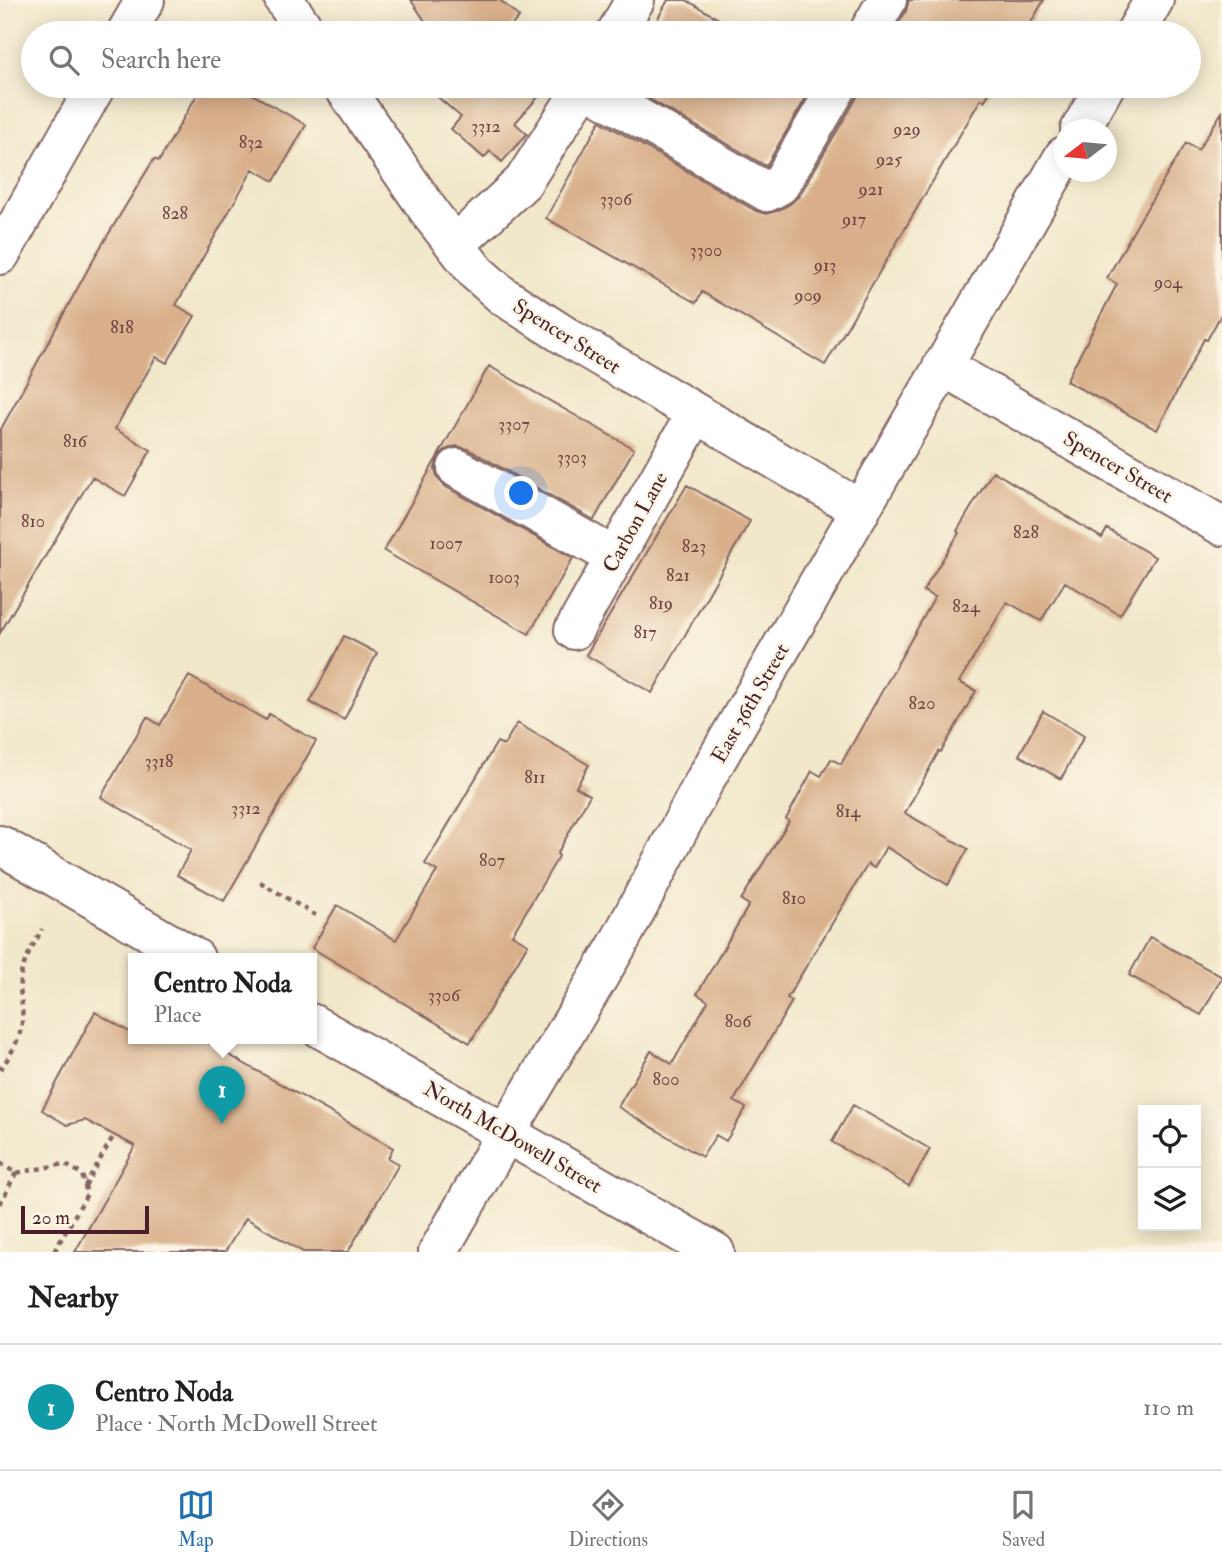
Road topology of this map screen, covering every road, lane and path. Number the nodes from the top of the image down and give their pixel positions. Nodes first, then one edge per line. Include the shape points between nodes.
1 (145, 0) edge
2 (284, 0) edge
3 (635, 0) edge
4 (887, 0) edge
5 (1154, 0) edge
6 (133, 21) edge
7 (299, 21) edge
8 (623, 21) edge
9 (875, 21) edge
10 (1142, 21) edge
11 (89, 98) edge
12 (351, 98) edge
13 (576, 98) edge
14 (605, 98) edge
15 (831, 98) edge
16 (1098, 98) edge
17 (1086, 119) edge
18 (1054, 175) edge
19 (455, 245) junction
20 (0, 255) edge
21 (942, 366) junction
22 (696, 413) junction
23 (457, 468) dead end
24 (861, 510) junction
25 (1222, 526) edge
26 (615, 557) junction
27 (574, 630) dead end
28 (0, 845) edge
29 (260, 882) dead end
30 (320, 918) dead end
31 (42, 929) dead end
32 (186, 953) edge
33 (317, 1026) edge
34 (0, 1070) edge
35 (506, 1133) junction
36 (114, 1135) dead end
37 (0, 1163) edge
38 (16, 1173) junction
39 (85, 1186) junction
40 (0, 1204) edge
41 (54, 1252) edge
42 (438, 1252) edge
43 (715, 1252) edge

1 - 6 street
2 - 7 street
3 - 8 street
4 - 9 street
5 - 10 street
11 - 20 street
12 - 19 street, Spencer Street
13 - 19 street via 523,182
14 - 15 street via 766,192 780,185
16 - 17 street
18 - 21 street, East 36th Street
19 - 22 street, Spencer Street via 503,296
21 - 24 street, East 36th Street
21 - 25 street, Spencer Street
22 - 24 street, Spencer Street
22 - 26 street, Carbon Lane
23 - 26 street
24 - 35 street, East 36th Street via 705,780 617,946
26 - 27 street, Carbon Lane
28 - 32 street
29 - 30 path
31 - 34 path via 19,983 21,1032
33 - 35 street, North McDowell Street
35 - 42 street, East 36th Street
35 - 43 street, North McDowell Street
36 - 39 path
37 - 38 path
38 - 39 path via 64,1164 82,1174
38 - 40 path
39 - 41 path via 87,1194

